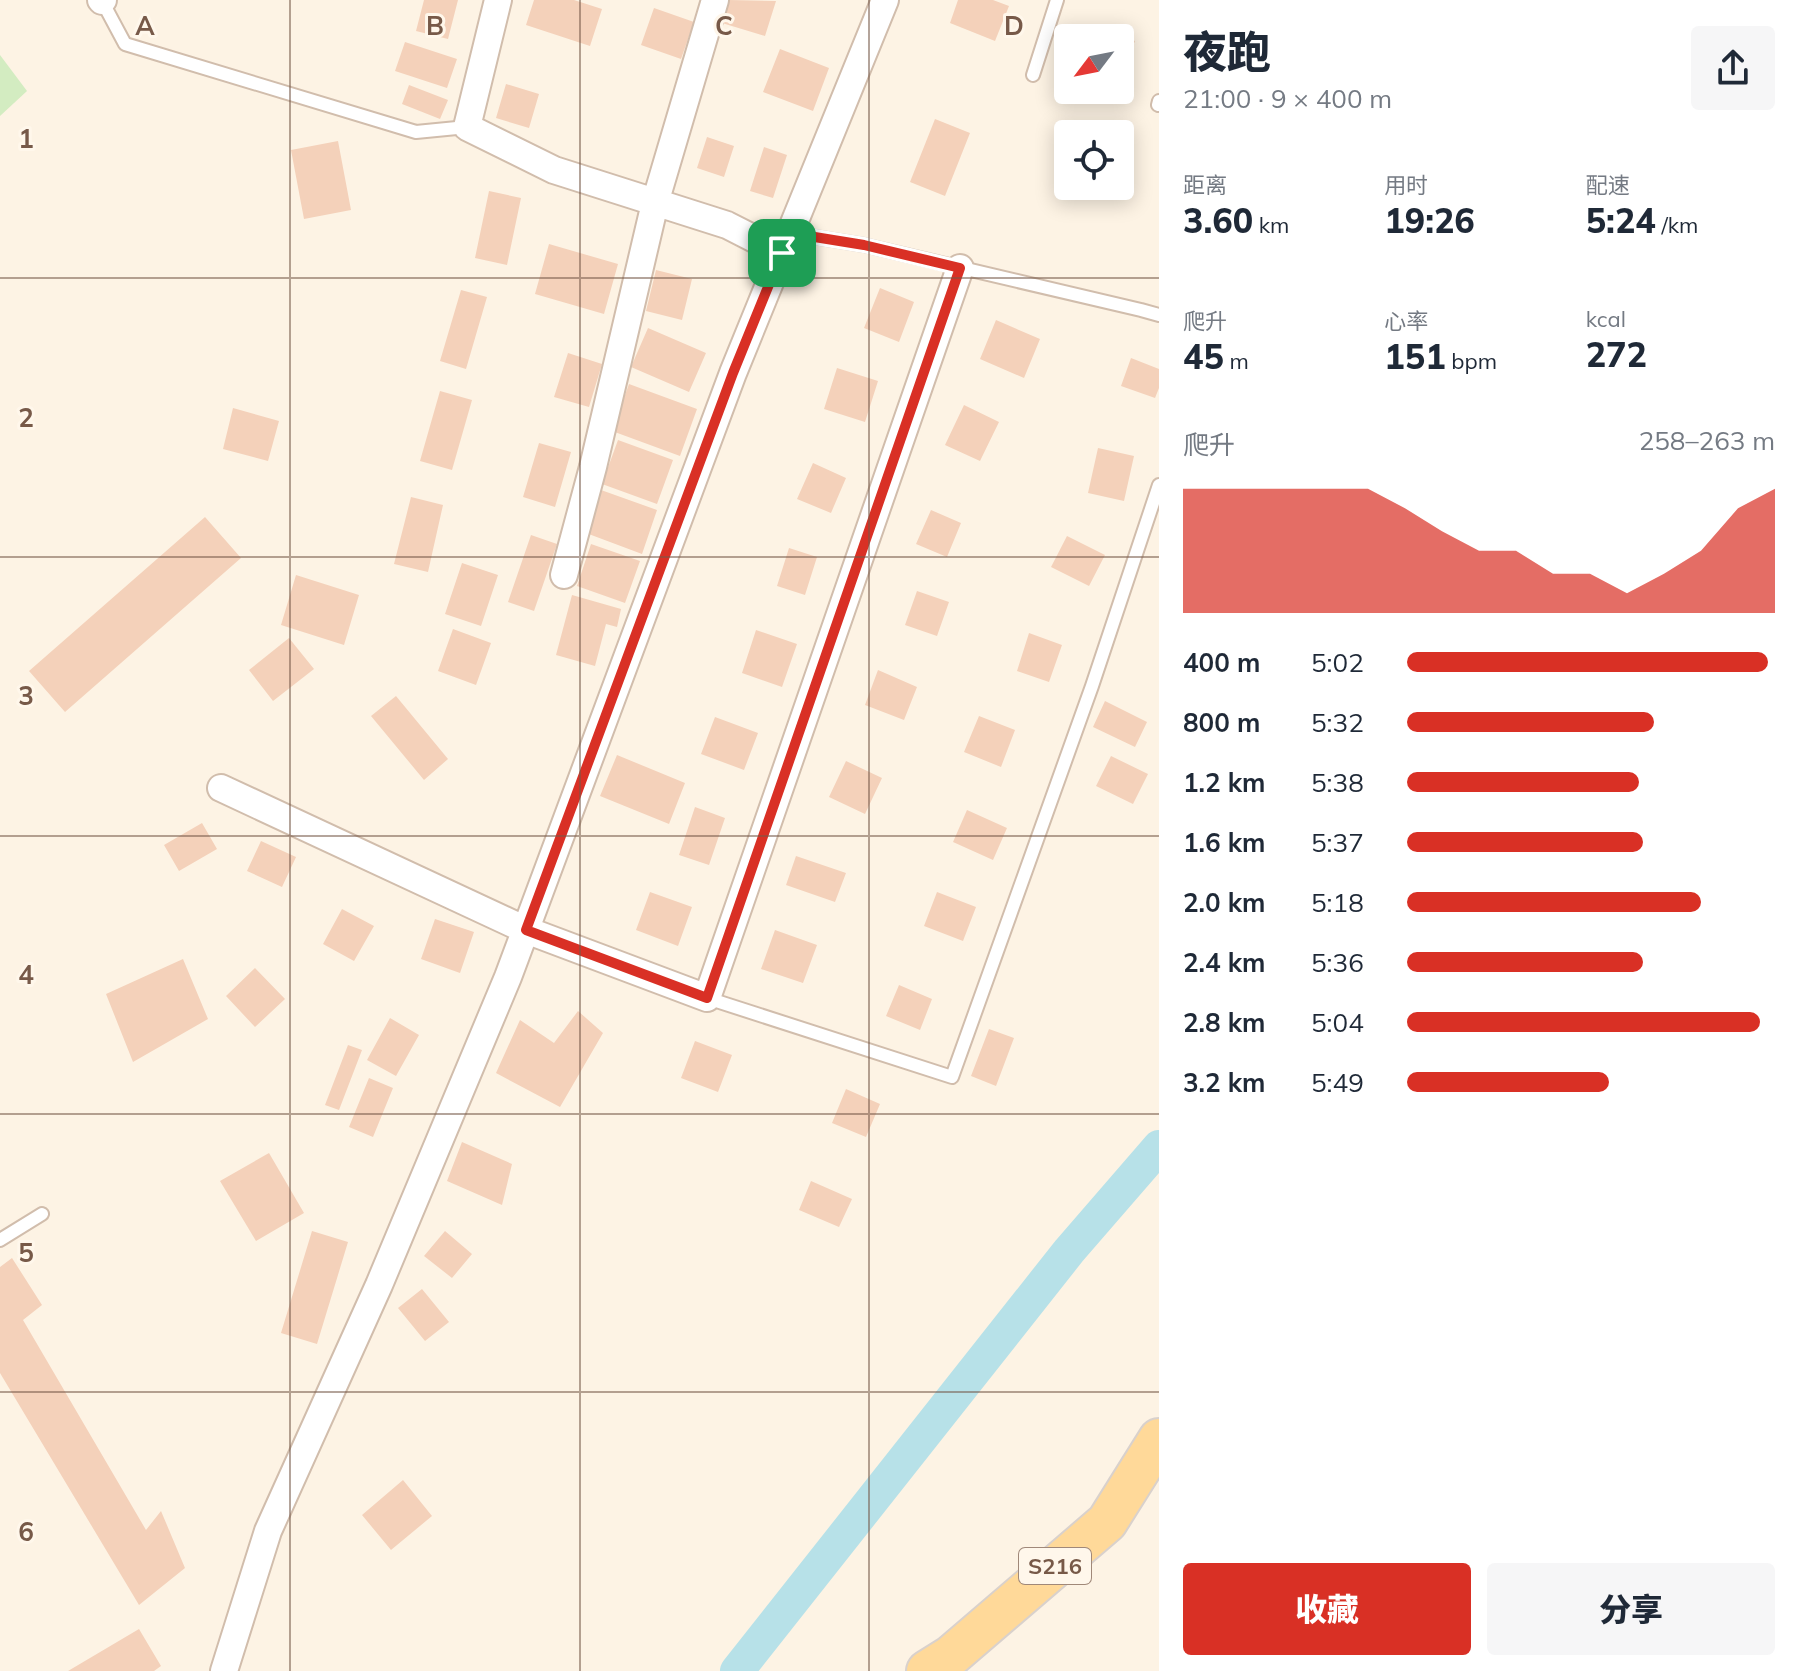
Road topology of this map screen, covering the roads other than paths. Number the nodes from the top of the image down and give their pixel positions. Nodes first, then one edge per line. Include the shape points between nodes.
1 (102, 0) edge
2 (498, 0) edge
3 (715, 0) edge
4 (885, 0) edge
5 (1057, 0) edge
6 (1033, 75) dead end
7 (467, 127) junction
8 (655, 203) junction
9 (786, 243) junction
10 (960, 268) junction
11 (1159, 315) edge
12 (1159, 485) edge
13 (564, 575) dead end
14 (221, 788) dead end
15 (526, 930) junction
16 (707, 998) junction
17 (42, 1214) dead end
18 (0, 1240) edge
19 (1159, 1439) edge
20 (224, 1671) edge
21 (927, 1671) edge

1 - 7 lane via 125,44 416,132
2 - 7 street
3 - 8 street
4 - 9 street
5 - 6 lane
7 - 8 street via 554,170
8 - 9 street
8 - 13 street
9 - 10 lane via 864,245
9 - 15 street
10 - 11 lane
10 - 16 street
12 - 16 lane via 952,1077
14 - 15 street
15 - 16 street
15 - 20 street via 379,1285 268,1531
17 - 18 lane
19 - 21 main road, S216 via 1107,1522

